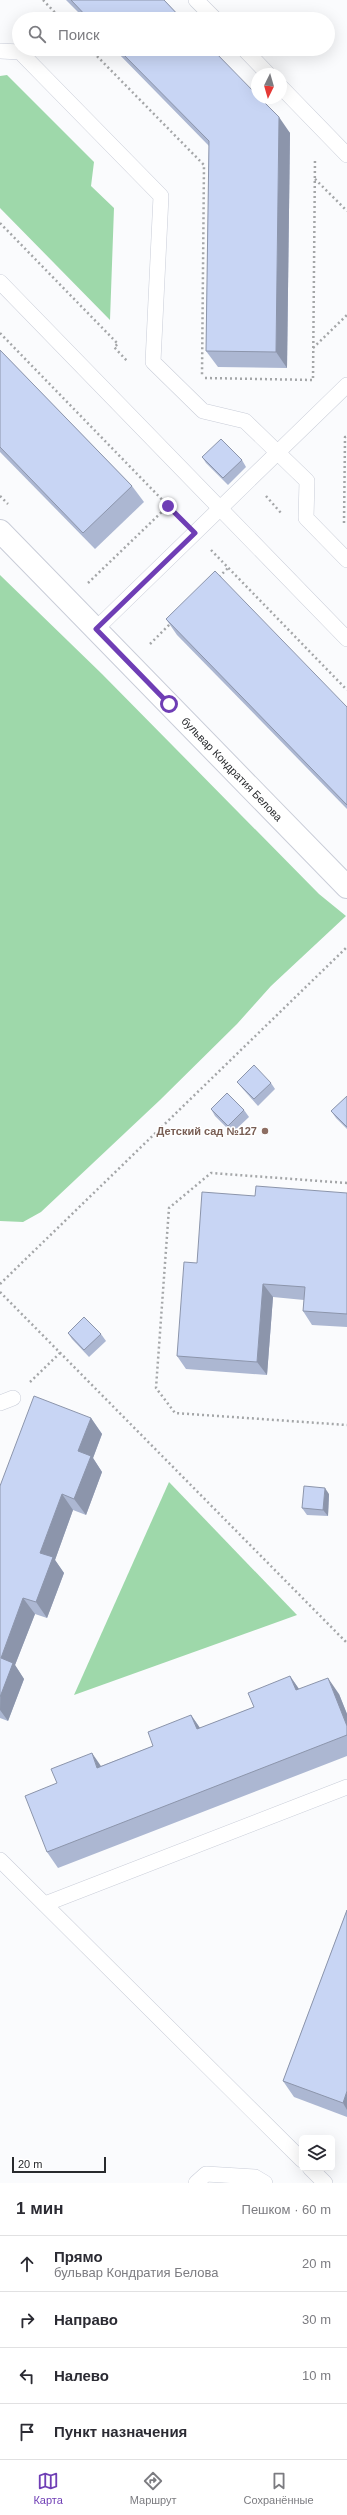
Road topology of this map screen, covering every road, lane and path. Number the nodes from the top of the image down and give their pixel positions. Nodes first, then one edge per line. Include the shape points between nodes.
1 (43, 0) edge
2 (196, 0) edge
3 (54, 12) edge
4 (208, 12) edge
5 (0, 51) edge
6 (12, 52) edge
7 (24, 56) edge
8 (97, 56) edge
9 (251, 56) edge
10 (262, 68) edge
11 (287, 93) edge
12 (315, 155) dead end
13 (347, 156) edge
14 (315, 178) junction
15 (347, 211) edge
16 (0, 223) edge
17 (0, 282) edge
18 (347, 315) edge
19 (0, 333) edge
20 (313, 348) junction
21 (130, 364) dead end
22 (347, 385) edge
23 (346, 437) edge
24 (278, 452) junction
25 (168, 506) junction
26 (220, 508) junction
27 (344, 525) dead end
28 (0, 531) edge
29 (195, 533) junction
30 (347, 560) edge
31 (228, 568) junction
32 (217, 578) edge
33 (86, 584) dead end
34 (174, 620) edge
35 (96, 629) junction
36 (347, 639) edge
37 (147, 647) dead end
38 (347, 690) edge
39 (347, 887) edge
40 (347, 946) edge
41 (347, 1183) edge
42 (0, 1284) edge
43 (0, 1292) edge
44 (60, 1353) junction
45 (7, 1400) edge
46 (347, 1425) edge
47 (347, 1643) edge
48 (347, 1787) edge
49 (2, 1864) edge
50 (45, 1904) junction
51 (299, 2157) edge
52 (313, 2171) edge
53 (196, 2183) edge
54 (265, 2183) edge
55 (325, 2183) edge

1 - 3 path
2 - 4 lane
5 - 6 lane
7 - 24 lane via 161,196 153,362 203,411 245,421
8 - 20 path via 204,165 202,378 313,380
9 - 10 lane
11 - 13 lane
12 - 14 path
14 - 15 path
14 - 20 path
16 - 21 path via 118,344 114,347
17 - 26 lane
18 - 20 path
19 - 25 path
22 - 24 lane
23 - 27 path
24 - 26 lane
24 - 30 lane via 307,481 306,518
25 - 29 path
25 - 33 path
26 - 29 lane
26 - 36 lane
28 - 35 street, бульвар Кондратия Белова
29 - 31 path
29 - 35 lane
31 - 32 path
31 - 38 path
34 - 37 path
35 - 39 street, бульвар Кондратия Белова
40 - 42 path
41 - 46 path via 211,1173 169,1208 156,1388 175,1413
43 - 44 path
44 - 45 path
44 - 47 path
48 - 50 lane
49 - 50 lane
50 - 51 lane
52 - 55 lane
53 - 54 lane via 206,2174 255,2177

